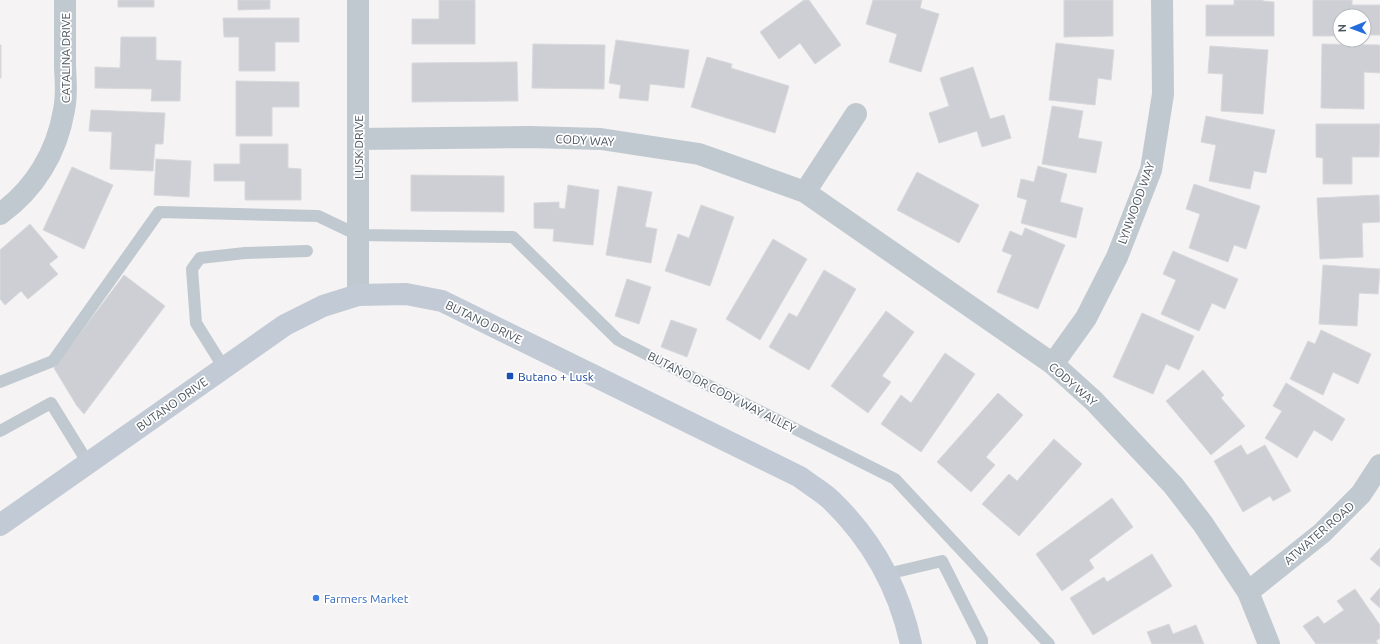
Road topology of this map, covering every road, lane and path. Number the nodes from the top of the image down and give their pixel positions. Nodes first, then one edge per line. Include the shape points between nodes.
1 (65, 0) edge
2 (358, 0) edge
3 (1162, 0) edge
4 (856, 114) dead end
5 (358, 138) junction
6 (805, 192) junction
7 (0, 214) edge
8 (358, 235) junction
9 (307, 251) dead end
10 (358, 295) junction
11 (1053, 364) junction
12 (224, 368) junction
13 (0, 382) edge
14 (0, 431) edge
15 (88, 463) junction
16 (1380, 465) edge
17 (0, 526) edge
18 (887, 574) junction
19 (1248, 592) junction
20 (911, 644) edge
21 (982, 644) edge
22 (1049, 644) edge
23 (1269, 644) edge

1 - 7 street, CATALINA DRIVE via 66,94 57,141 43,169 24,195
2 - 5 street, LUSK DRIVE
3 - 11 street, LYNWOOD WAY via 1163,94 1151,170 1117,258 1086,318
4 - 6 street
5 - 6 street, CODY WAY via 601,139 699,154
5 - 8 street, LUSK DRIVE
6 - 11 street, CODY WAY
8 - 10 street, LUSK DRIVE
8 - 13 lane via 318,216 159,212 53,361
8 - 22 lane, BUTANO DR CODY WAY ALLEY via 513,237 618,340 896,479
9 - 12 lane via 245,253 200,258 192,269 196,324
10 - 12 street, BUTANO DRIVE via 323,306 285,325
10 - 18 street, BUTANO DRIVE via 406,294 442,301 800,477 831,500 855,525
11 - 19 street, CODY WAY via 1094,401 1173,485 1203,524
12 - 15 street, BUTANO DRIVE
14 - 15 lane via 51,403
15 - 17 street, BUTANO DRIVE
16 - 19 street, ATWATER ROAD via 1362,494 1328,528
18 - 20 street, BUTANO DRIVE via 895,590
18 - 21 lane via 942,561
19 - 23 street, CODY WAY

